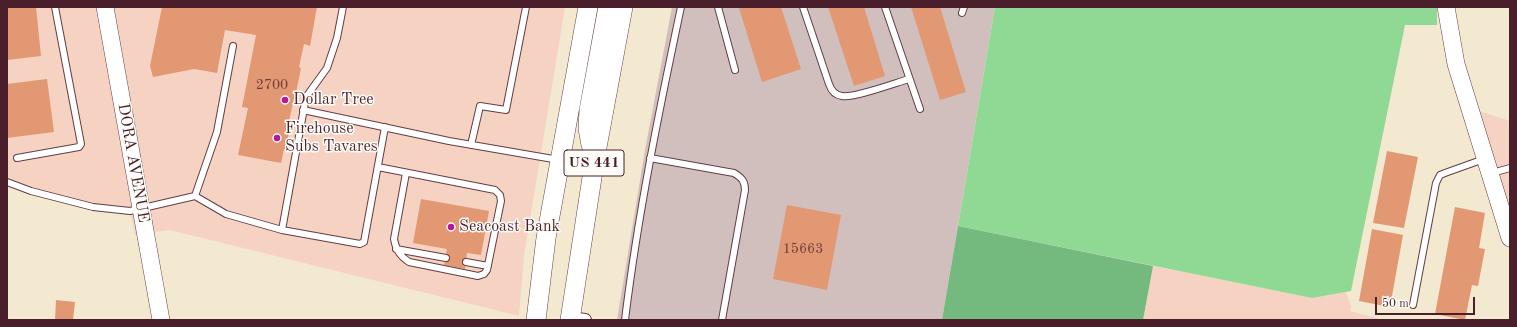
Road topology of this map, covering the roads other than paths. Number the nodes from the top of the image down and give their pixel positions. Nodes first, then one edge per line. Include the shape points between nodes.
1 (55, 7) edge
2 (105, 7) edge
3 (343, 7) edge
4 (526, 7) edge
5 (588, 7) edge
6 (608, 7) edge
7 (623, 7) edge
8 (681, 7) edge
9 (718, 7) edge
10 (803, 7) edge
11 (885, 7) edge
12 (1446, 7) edge
13 (233, 46) dead end
14 (735, 70) dead end
15 (909, 79) junction
16 (920, 109) dead end
17 (303, 110) junction
18 (385, 127) junction
19 (471, 145) junction
20 (17, 158) dead end
21 (595, 158) junction
22 (650, 158) junction
23 (559, 160) junction
24 (1488, 166) junction
25 (378, 167) junction
26 (1510, 168) edge
27 (406, 173) junction
28 (7, 182) edge
29 (195, 196) junction
30 (141, 208) junction
31 (282, 230) junction
32 (1510, 238) edge
33 (396, 249) junction
34 (446, 258) dead end
35 (466, 262) dead end
36 (488, 266) junction
37 (1413, 305) dead end
38 (575, 319) edge
39 (161, 320) edge
40 (536, 320) edge
41 (625, 320) edge
42 (722, 320) edge

1 - 20 lane via 81,144 79,147
2 - 30 street, DORA AVENUE
3 - 17 lane via 337,38 327,68 306,97
4 - 19 lane via 506,110 480,106
5 - 23 main road, US 441
6 - 21 main road via 589,110 588,128
7 - 21 main road, US 441
8 - 22 lane
9 - 14 lane
10 - 15 lane via 831,90 835,94 854,95
11 - 15 lane
12 - 24 street via 1456,64
13 - 29 lane via 216,132
15 - 16 lane
17 - 18 lane
17 - 31 lane
18 - 19 lane
18 - 25 lane
19 - 23 lane
21 - 38 main road, US 441
22 - 41 lane
22 - 42 lane via 734,174 742,178 745,184
23 - 40 main road, US 441
24 - 26 lane
24 - 32 street
24 - 37 lane via 1445,172 1440,175 1436,184
25 - 27 lane
25 - 31 lane via 364,242 360,244
27 - 33 lane via 394,239
27 - 36 lane via 495,190 500,195
28 - 30 lane via 93,207 130,211
29 - 30 lane
29 - 31 lane via 226,214
30 - 39 street, DORA AVENUE
33 - 34 lane
33 - 36 lane via 401,257 409,262 478,276 484,274
35 - 36 lane

